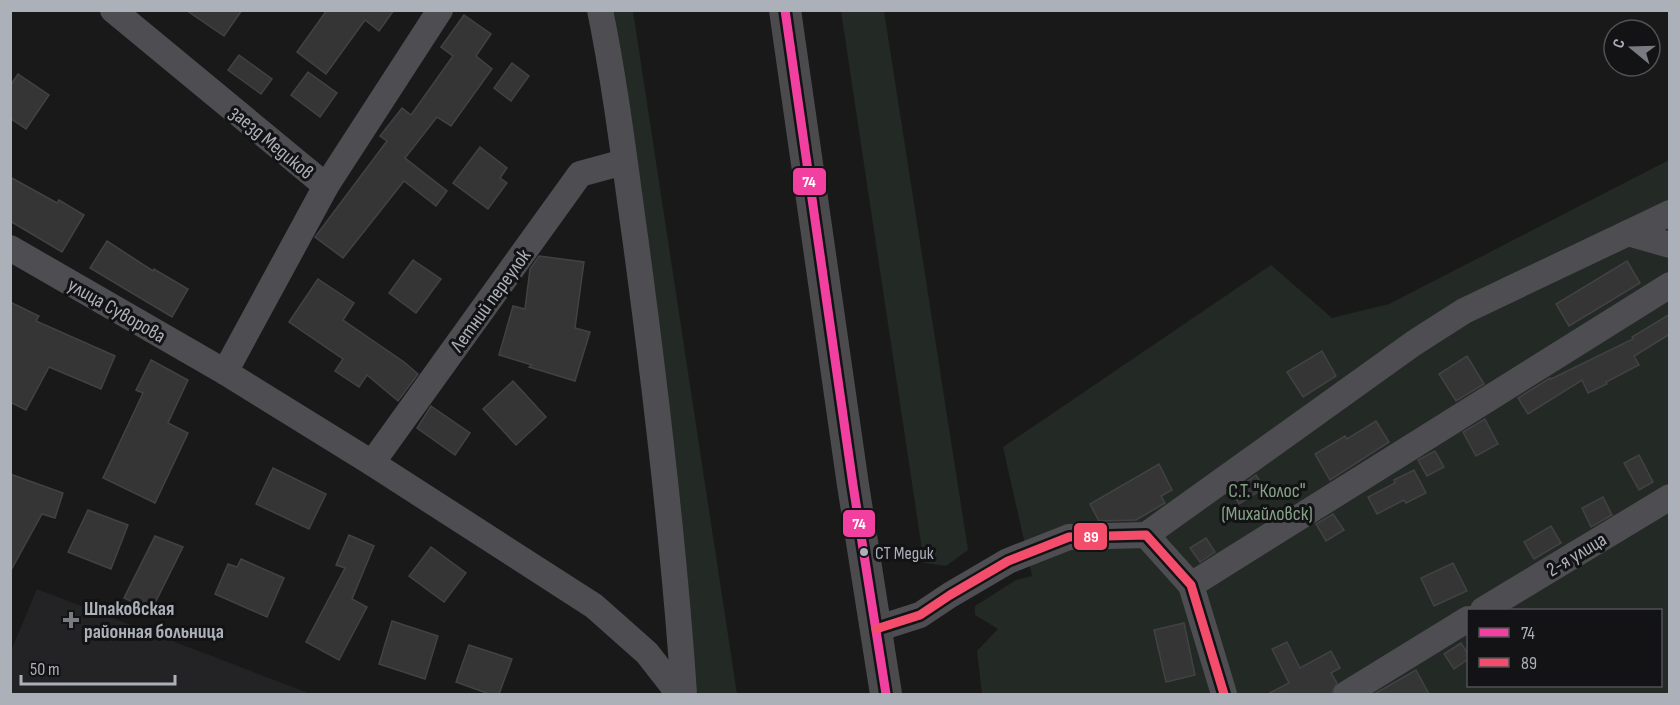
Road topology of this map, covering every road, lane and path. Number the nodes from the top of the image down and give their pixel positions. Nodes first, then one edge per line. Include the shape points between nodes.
1 (113, 10) edge
2 (440, 10) edge
3 (600, 10) edge
4 (784, 10) edge
5 (624, 162) junction
6 (326, 186) junction
7 (1670, 213) edge
8 (1628, 233) junction
9 (1670, 245) edge
10 (10, 248) edge
11 (1670, 285) edge
12 (225, 372) junction
13 (372, 463) junction
14 (1670, 496) edge
15 (1146, 535) junction
16 (1191, 585) junction
17 (1485, 609) edge
18 (1467, 620) edge
19 (876, 629) junction
20 (882, 687) edge
21 (681, 694) edge
22 (1224, 694) edge
23 (1346, 694) edge

1 - 6 street, заезд Медиков
2 - 6 street, заезд Медиков
3 - 5 street
4 - 19 main road
5 - 13 street, Летний переулок via 580,174
5 - 21 street via 674,568
6 - 12 street
7 - 8 street
8 - 9 street
8 - 15 street via 1464,311
10 - 12 street, улица Суворова
11 - 16 street
12 - 13 street, улица Суворова
13 - 21 street, улица Суворова via 594,606 647,653
14 - 17 street, 2-я улица
15 - 16 street
15 - 19 street via 1069,537 1008,561 920,615
16 - 22 street
18 - 23 street
19 - 20 main road

